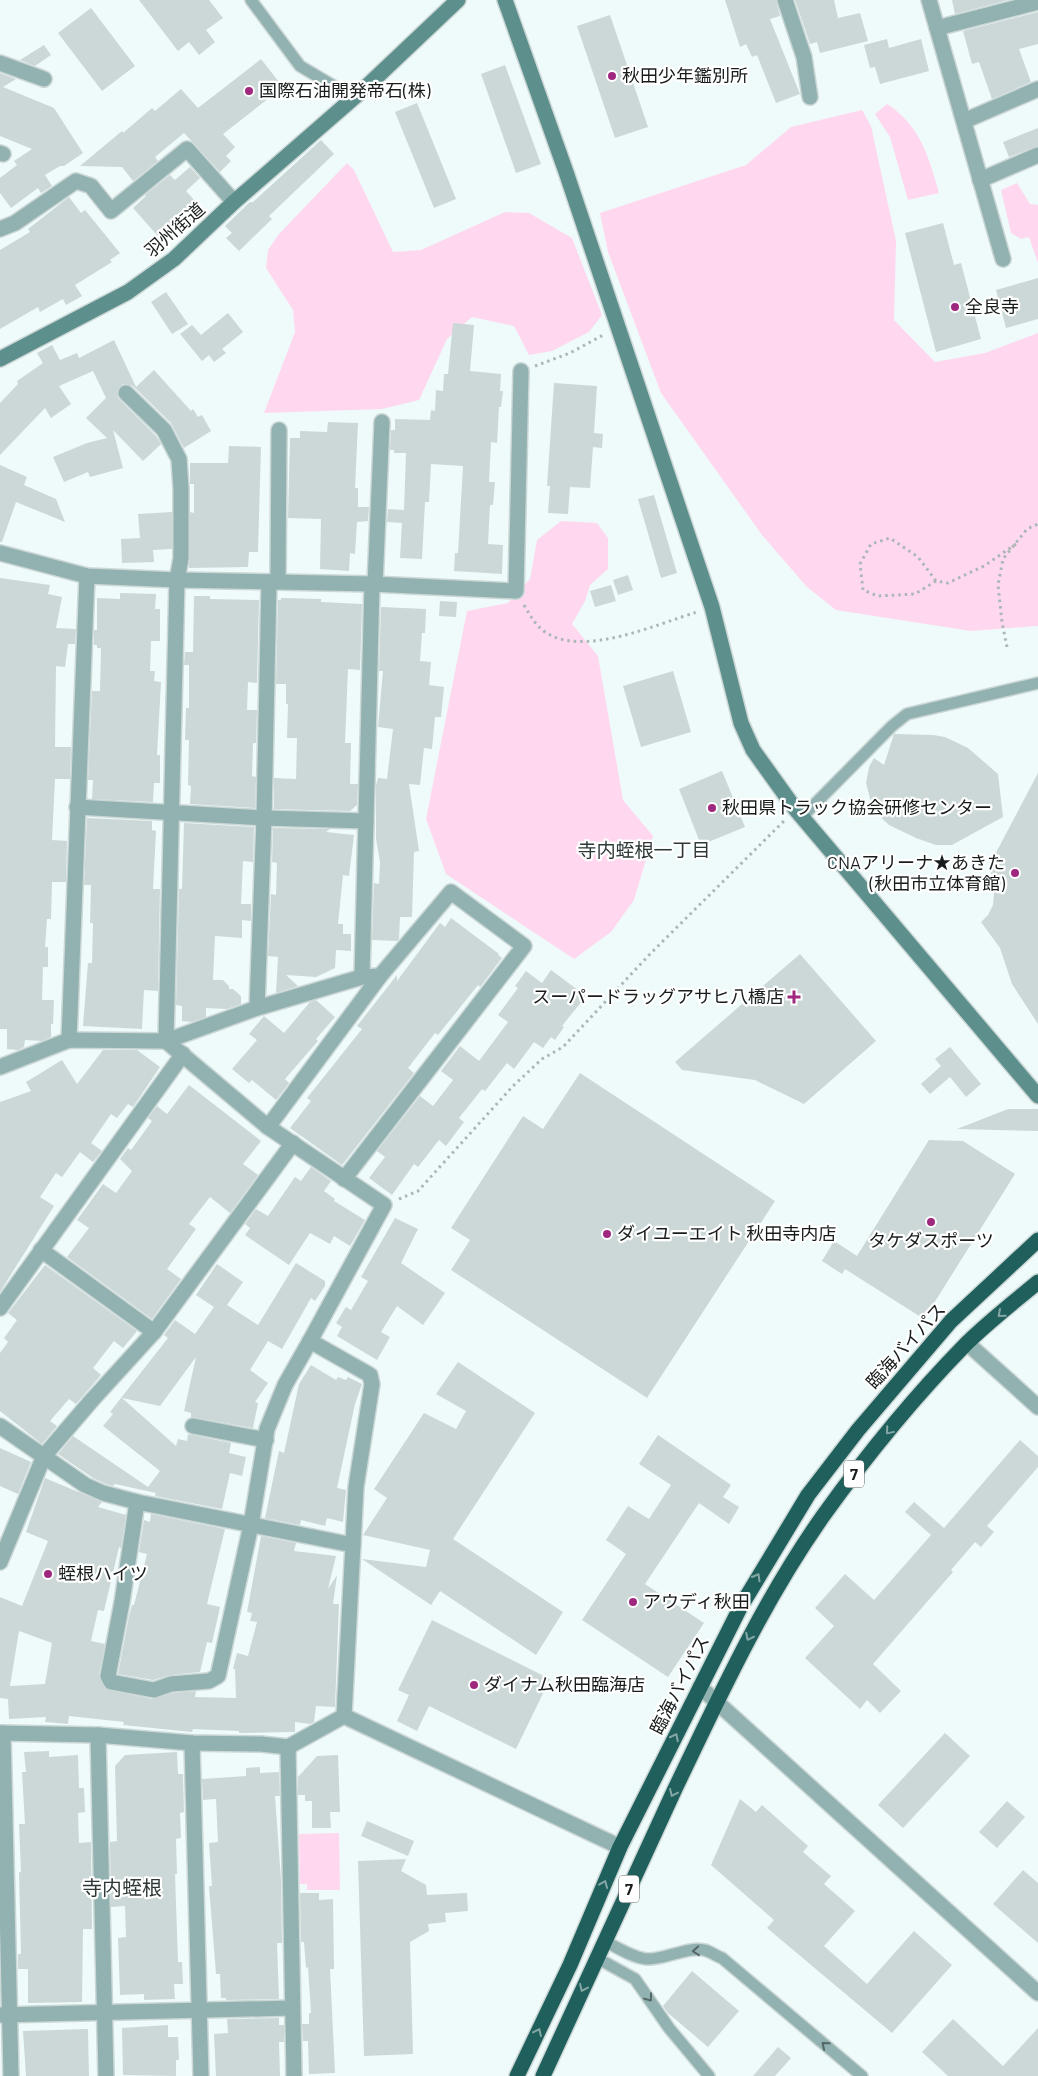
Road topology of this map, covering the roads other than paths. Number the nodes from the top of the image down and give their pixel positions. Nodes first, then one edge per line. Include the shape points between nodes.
1 (251, 0) edge
2 (458, 0) edge
3 (505, 0) edge
4 (785, 0) edge
5 (929, 0) edge
6 (1038, 2) edge
7 (937, 28) junction
8 (0, 63) edge
9 (44, 80) dead end
10 (1038, 89) edge
11 (354, 98) junction
12 (810, 98) dead end
13 (964, 121) junction
14 (1038, 155) edge
15 (980, 180) junction
16 (234, 202) junction
17 (0, 229) edge
18 (1003, 259) dead end
19 (0, 359) edge
20 (521, 371) road end
21 (126, 393) dead end
22 (382, 422) dead end
23 (279, 430) dead end
24 (0, 553) edge
25 (87, 576) junction
26 (177, 580) junction
27 (273, 582) junction
28 (374, 584) junction
29 (1038, 683) edge
30 (77, 808) junction
31 (173, 813) junction
32 (799, 813) junction
33 (264, 818) junction
34 (366, 821) junction
35 (380, 976) junction
36 (362, 977) junction
37 (257, 1008) junction
38 (69, 1040) junction
39 (166, 1041) junction
40 (183, 1054) junction
41 (0, 1067) edge
42 (1038, 1096) edge
43 (268, 1127) junction
44 (293, 1143) junction
45 (344, 1179) junction
46 (1038, 1240) edge
47 (40, 1250) junction
48 (1038, 1282) edge
49 (0, 1308) edge
50 (154, 1332) junction
51 (310, 1342) junction
52 (968, 1343) junction
53 (1038, 1407) edge
54 (0, 1426) edge
55 (193, 1426) dead end
56 (266, 1440) junction
57 (44, 1456) junction
58 (136, 1502) junction
59 (251, 1525) junction
60 (353, 1546) junction
61 (0, 1562) edge
62 (700, 1687) junction
63 (716, 1702) junction
64 (344, 1716) junction
65 (2, 1733) edge
66 (98, 1735) junction
67 (192, 1743) junction
68 (288, 1747) junction
69 (3, 1832) edge
70 (620, 1847) junction
71 (4, 1923) edge
72 (604, 1941) junction
73 (597, 1958) junction
74 (1038, 1993) edge
75 (292, 2008) junction
76 (199, 2010) junction
77 (105, 2013) junction
78 (4, 2015) edge
79 (11, 2076) edge
80 (106, 2076) edge
81 (201, 2076) edge
82 (294, 2076) edge
83 (517, 2076) edge
84 (543, 2076) edge
85 (708, 2076) edge
86 (862, 2076) edge

1 - 11 lane via 300,66
2 - 11 street, 羽州街道
3 - 32 street via 619,326 712,607 741,723 753,750
4 - 12 street via 804,58
5 - 7 street
6 - 7 street
7 - 13 street
8 - 9 street
10 - 13 street
11 - 16 street, 羽州街道
13 - 15 street
14 - 15 street
15 - 18 street
16 - 17 street via 187,149 111,211 91,186 76,181 15,223
16 - 19 street, 羽州街道 via 174,259 128,292
20 - 28 street via 516,591
21 - 26 street via 164,430 179,459 181,558
22 - 28 street
23 - 27 street
24 - 25 street
25 - 26 street
25 - 30 street
26 - 27 street
26 - 31 street
27 - 28 street
27 - 33 street
28 - 34 street
29 - 32 lane via 907,714
30 - 31 street
30 - 38 street
31 - 33 street
31 - 39 street
32 - 42 street
33 - 34 street
33 - 37 street
34 - 36 street
35 - 36 street
35 - 43 street
35 - 45 street via 451,892 524,946
36 - 37 street
37 - 39 street
38 - 39 street
38 - 41 street
39 - 40 street
40 - 43 street
40 - 47 street
43 - 44 street
44 - 45 street
44 - 50 street
45 - 51 street via 384,1204
62 -> 46 highway, 臨海バイパス / 7 via 760,1570 808,1496 858,1430 951,1322
47 - 49 street
47 - 50 street
48 -> 52 highway, 7
50 - 57 street
51 - 56 street via 285,1385 267,1429
51 - 60 street via 370,1375 372,1384 356,1486
52 - 53 street
52 -> 63 highway, 7 via 910,1406 822,1518 751,1632
54 - 57 street
55 - 56 street
56 - 59 street
57 - 58 street via 85,1485
57 - 61 street
58 - 59 street
58 - 59 street via 108,1676 111,1682 154,1690 170,1684 209,1681 218,1676
59 - 60 street
60 - 64 street
62 - 63 street
70 -> 62 highway, 臨海バイパス / 7
63 -> 72 highway, 7
63 - 74 street
64 - 68 street
64 - 70 street
65 - 66 street
65 - 69 street
66 - 67 street
66 - 77 street
67 - 68 street
67 - 76 street
68 - 75 street
69 - 71 street
83 -> 70 highway, 臨海バイパス / 7 via 570,1965
71 - 78 street
72 - 73 highway, 7
86 -> 72 lane via 722,1958 703,1950 647,1959
73 -> 84 highway, 7
73 -> 85 lane via 635,1980
75 - 76 street
75 - 82 street
76 - 77 street
76 - 81 street
77 - 78 street
77 - 80 street
78 - 79 street

